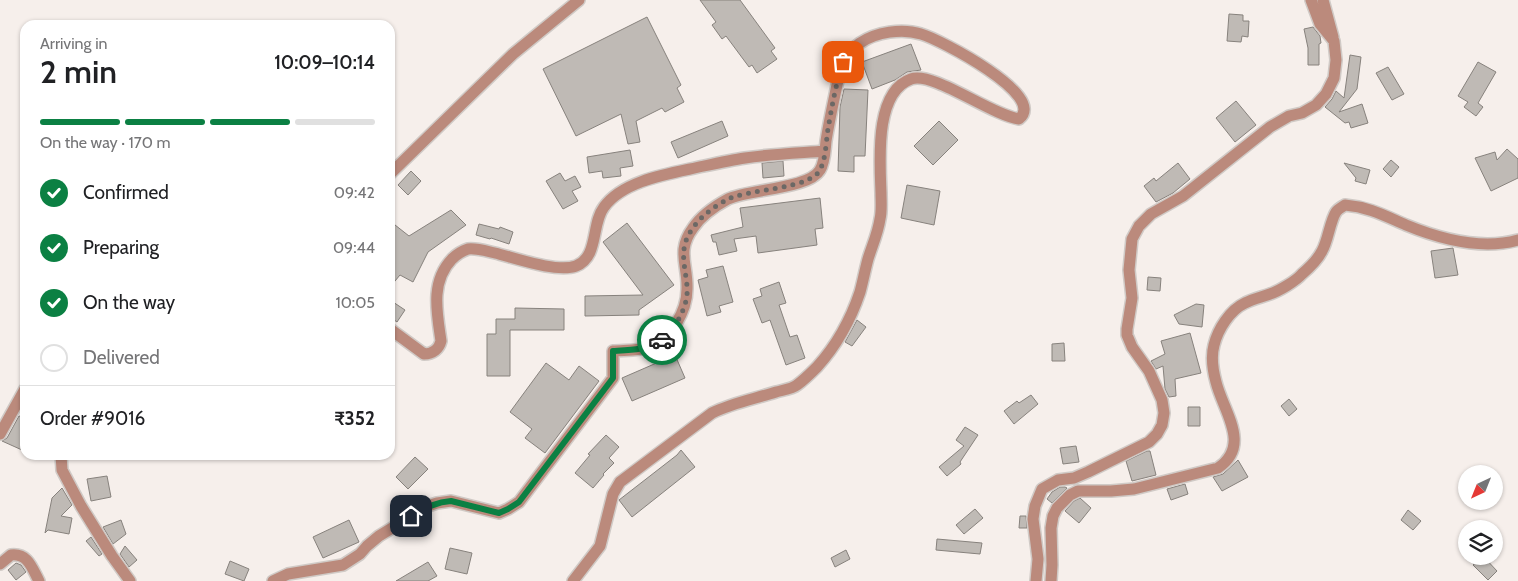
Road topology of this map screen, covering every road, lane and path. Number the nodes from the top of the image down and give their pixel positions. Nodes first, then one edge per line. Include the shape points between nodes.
1 (579, 0) edge
2 (1311, 0) edge
3 (1323, 0) edge
4 (1334, 42) junction
5 (825, 151) junction
6 (395, 169) edge
7 (1518, 240) edge
8 (395, 333) edge
9 (20, 398) edge
10 (0, 434) edge
11 (61, 460) edge
12 (0, 564) edge
13 (39, 581) edge
14 (130, 581) edge
15 (273, 581) edge
16 (573, 581) edge
17 (1036, 581) edge
18 (1051, 581) edge

1 - 6 street via 513,54
2 - 4 street via 1320,24
3 - 4 street
4 - 17 street via 1334,78 1316,105 1270,127 1183,196 1151,214 1139,226 1132,239 1129,260 1132,298 1127,329 1132,347 1149,371 1162,400 1162,425 1149,442 1088,472 1058,480 1042,489 1034,519 1038,559
5 - 8 street via 746,158 658,176 629,187 604,207 590,252 585,261 575,266 542,265 479,249 458,253 442,274 436,292 441,341 436,350 424,354
5 - 15 street via 820,171 814,177 728,199 692,228 683,256 687,288 685,303 677,322 669,334 651,346 613,351 613,378 519,502 499,513 451,501 437,503 379,536 343,565 288,574
5 - 16 street via 843,62 859,43 883,33 921,34 946,45 1011,86 1022,99 1025,109 1019,119 1010,118 936,82 921,78 901,85 888,104 882,121 881,218 860,291 837,341 796,386 727,405 712,413 620,482 613,494 600,546
7 - 18 street via 1470,243 1434,236 1360,206 1345,204 1336,212 1322,251 1301,275 1273,293 1244,303 1222,326 1214,345 1213,363 1216,383 1234,432 1233,448 1225,463 1218,468 1134,489 1078,491 1070,495 1053,516
9 - 10 street
11 - 14 street via 62,470 81,506
12 - 13 street via 11,555 22,556

